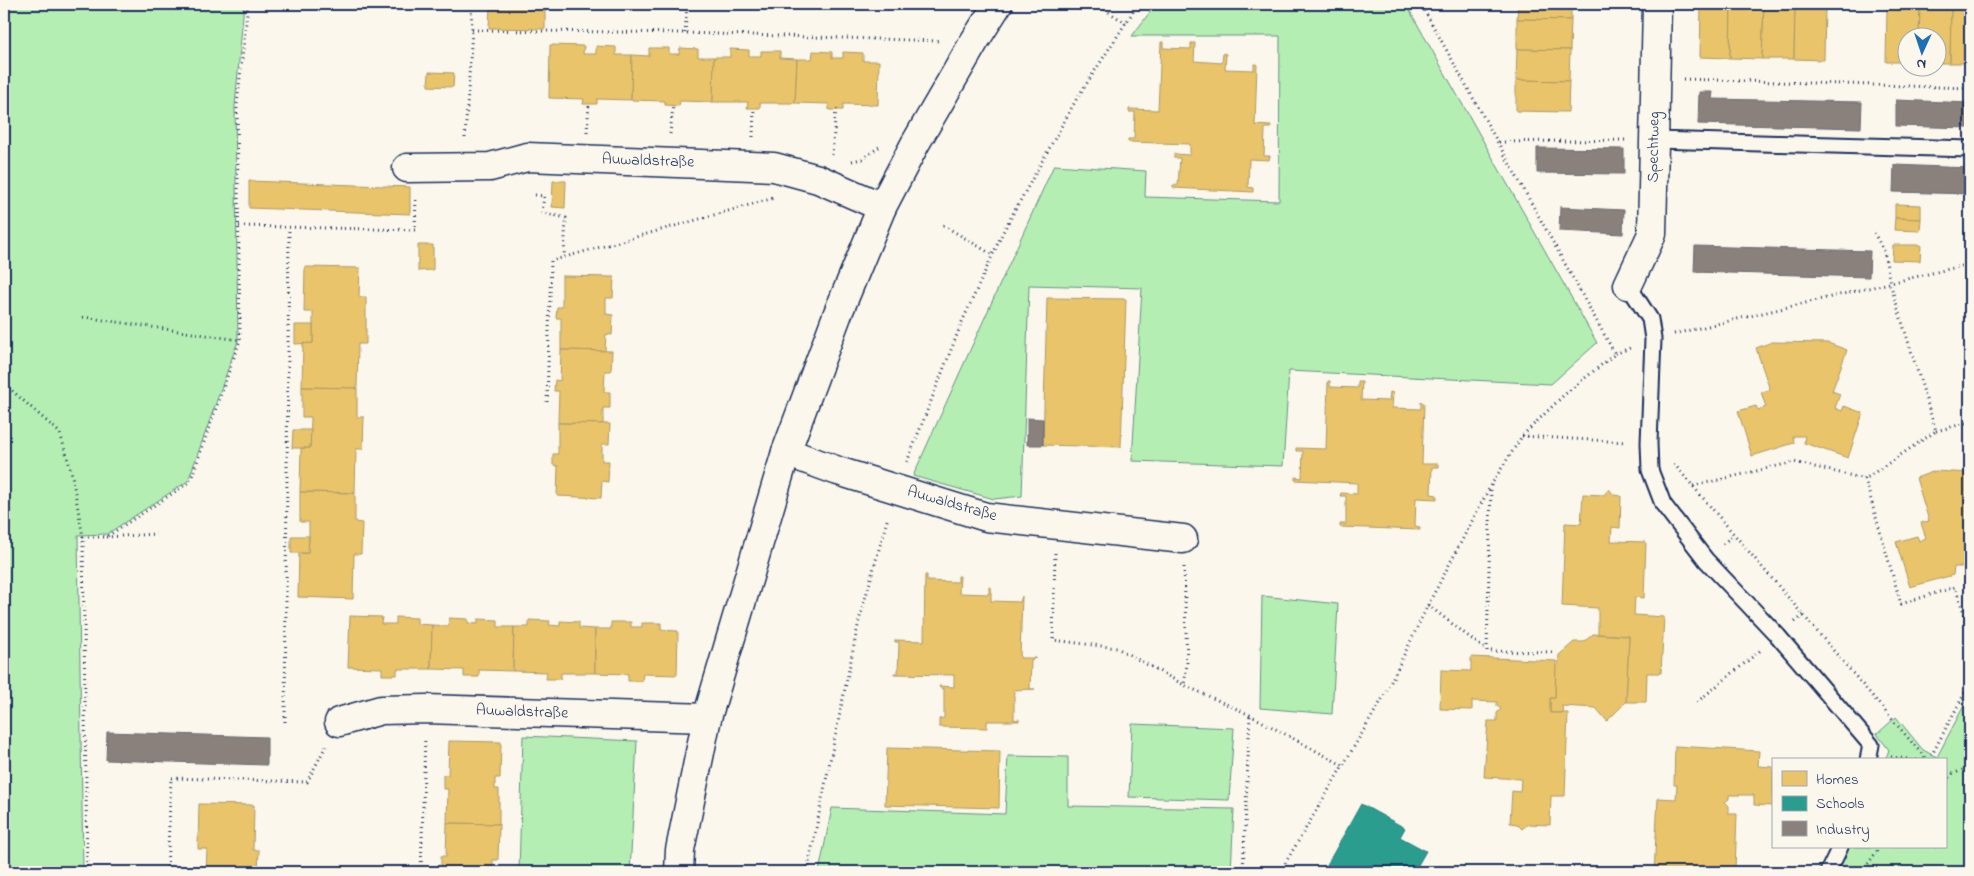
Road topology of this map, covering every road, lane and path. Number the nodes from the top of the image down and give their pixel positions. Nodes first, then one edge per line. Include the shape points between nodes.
1 (248, 4) edge
2 (471, 4) edge
3 (687, 4) edge
4 (998, 4) edge
5 (1096, 4) edge
6 (1138, 4) edge
7 (1421, 4) edge
8 (1657, 4) edge
9 (1126, 23) junction
10 (472, 30) junction
11 (685, 33) junction
12 (974, 42) junction
13 (1655, 79) junction
14 (1970, 88) edge
15 (469, 89) dead end
16 (589, 104) dead end
17 (673, 106) dead end
18 (754, 108) dead end
19 (836, 110) dead end
20 (587, 132) dead end
21 (670, 135) dead end
22 (753, 138) dead end
23 (1655, 140) junction
24 (1499, 142) junction
25 (1970, 149) edge
26 (832, 158) dead end
27 (412, 167) joint
28 (535, 195) dead end
29 (777, 197) dead end
30 (882, 207) junction
31 (943, 225) dead end
32 (239, 226) junction
33 (289, 227) junction
34 (1874, 233) dead end
35 (992, 255) junction
36 (564, 257) junction
37 (1970, 264) edge
38 (1890, 283) junction
39 (1628, 285) joint
40 (83, 317) dead end
41 (1653, 339) junction
42 (240, 340) junction
43 (1615, 354) junction
44 (4, 385) edge
45 (547, 402) dead end
46 (1970, 422) edge
47 (1936, 431) junction
48 (1522, 436) junction
49 (1649, 443) junction
50 (786, 452) junction
51 (1669, 458) dead end
52 (1865, 479) junction
53 (1491, 485) junction
54 (1693, 486) junction
55 (897, 488) junction
56 (1056, 525) junction
57 (156, 534) dead end
58 (83, 537) junction
59 (106, 537) junction
60 (1183, 539) joint
61 (1428, 605) junction
62 (1804, 614) junction
63 (1970, 630) edge
64 (1778, 636) junction
65 (1487, 651) junction
66 (1555, 652) dead end
67 (1970, 683) edge
68 (1184, 686) junction
69 (1697, 702) dead end
70 (426, 709) junction
71 (1250, 715) junction
72 (707, 718) junction
73 (285, 722) dead end
74 (339, 722) joint
75 (1888, 756) dead end
76 (1868, 758) edge
77 (1902, 758) edge
78 (1926, 758) edge
79 (1929, 758) edge
80 (1344, 766) junction
81 (1970, 767) edge
82 (1946, 780) edge
83 (1840, 848) edge
84 (1879, 848) edge
85 (87, 872) edge
86 (167, 872) edge
87 (421, 872) edge
88 (679, 872) edge
89 (807, 872) edge
90 (1243, 872) edge
91 (1280, 872) edge
92 (1828, 872) edge
93 (1862, 872) edge

1 - 32 path via 237,105
2 - 10 path
3 - 11 path
4 - 12 street
5 - 9 path
6 - 9 path
7 - 24 path
8 - 13 street, Spechtweg
9 - 35 path via 1076,100
10 - 11 path
10 - 15 path
11 - 12 path
12 - 30 street
13 - 14 path
13 - 23 street, Spechtweg
16 - 20 path
17 - 21 path
18 - 22 path
19 - 26 path
23 - 24 path
23 - 25 lane
23 - 39 street, Spechtweg via 1652,234
24 - 43 path
27 - 30 street, Auwaldstraße via 490,167 526,157 774,167 818,179
27 - 33 path via 415,230
28 - 36 path via 544,196 542,213 566,218
29 - 36 path
30 - 50 street
31 - 35 path
32 - 33 path
32 - 42 path
33 - 73 path
34 - 38 path via 1884,251
35 - 55 path
36 - 45 path via 551,261
37 - 38 path
38 - 41 path
38 - 47 path
39 - 41 lane via 1650,319
40 - 42 path
41 - 43 path
41 - 49 lane
42 - 59 path via 190,482
43 - 48 path via 1564,394
44 - 58 path via 60,433 71,470
46 - 47 path
47 - 52 path
48 - 49 path
48 - 53 path
49 - 64 lane via 1650,470 1663,504 1706,560
50 - 55 street, Auwaldstraße
50 - 72 street
51 - 54 path
52 - 54 path via 1794,462
52 - 63 path via 1901,604 1954,587
53 - 61 path
53 - 65 path
54 - 62 path
55 - 56 street, Auwaldstraße via 986,517
55 - 89 path via 859,621
56 - 60 street, Auwaldstraße
56 - 68 path via 1053,640 1117,648
57 - 59 path
58 - 59 path
58 - 85 path
60 - 68 path via 1187,664
61 - 65 path
61 - 80 path via 1384,696
62 - 64 path
62 - 78 path
64 - 69 path
64 - 76 lane via 1870,745
65 - 66 path
67 - 79 path
68 - 71 path
70 - 72 street, Auwaldstraße
70 - 74 street, Auwaldstraße via 381,710
70 - 87 path
71 - 80 path
71 - 90 path
72 - 88 street via 680,850
74 - 86 path via 307,782 171,778
75 - 77 path
80 - 91 path
81 - 82 path
83 - 92 lane
84 - 93 path

